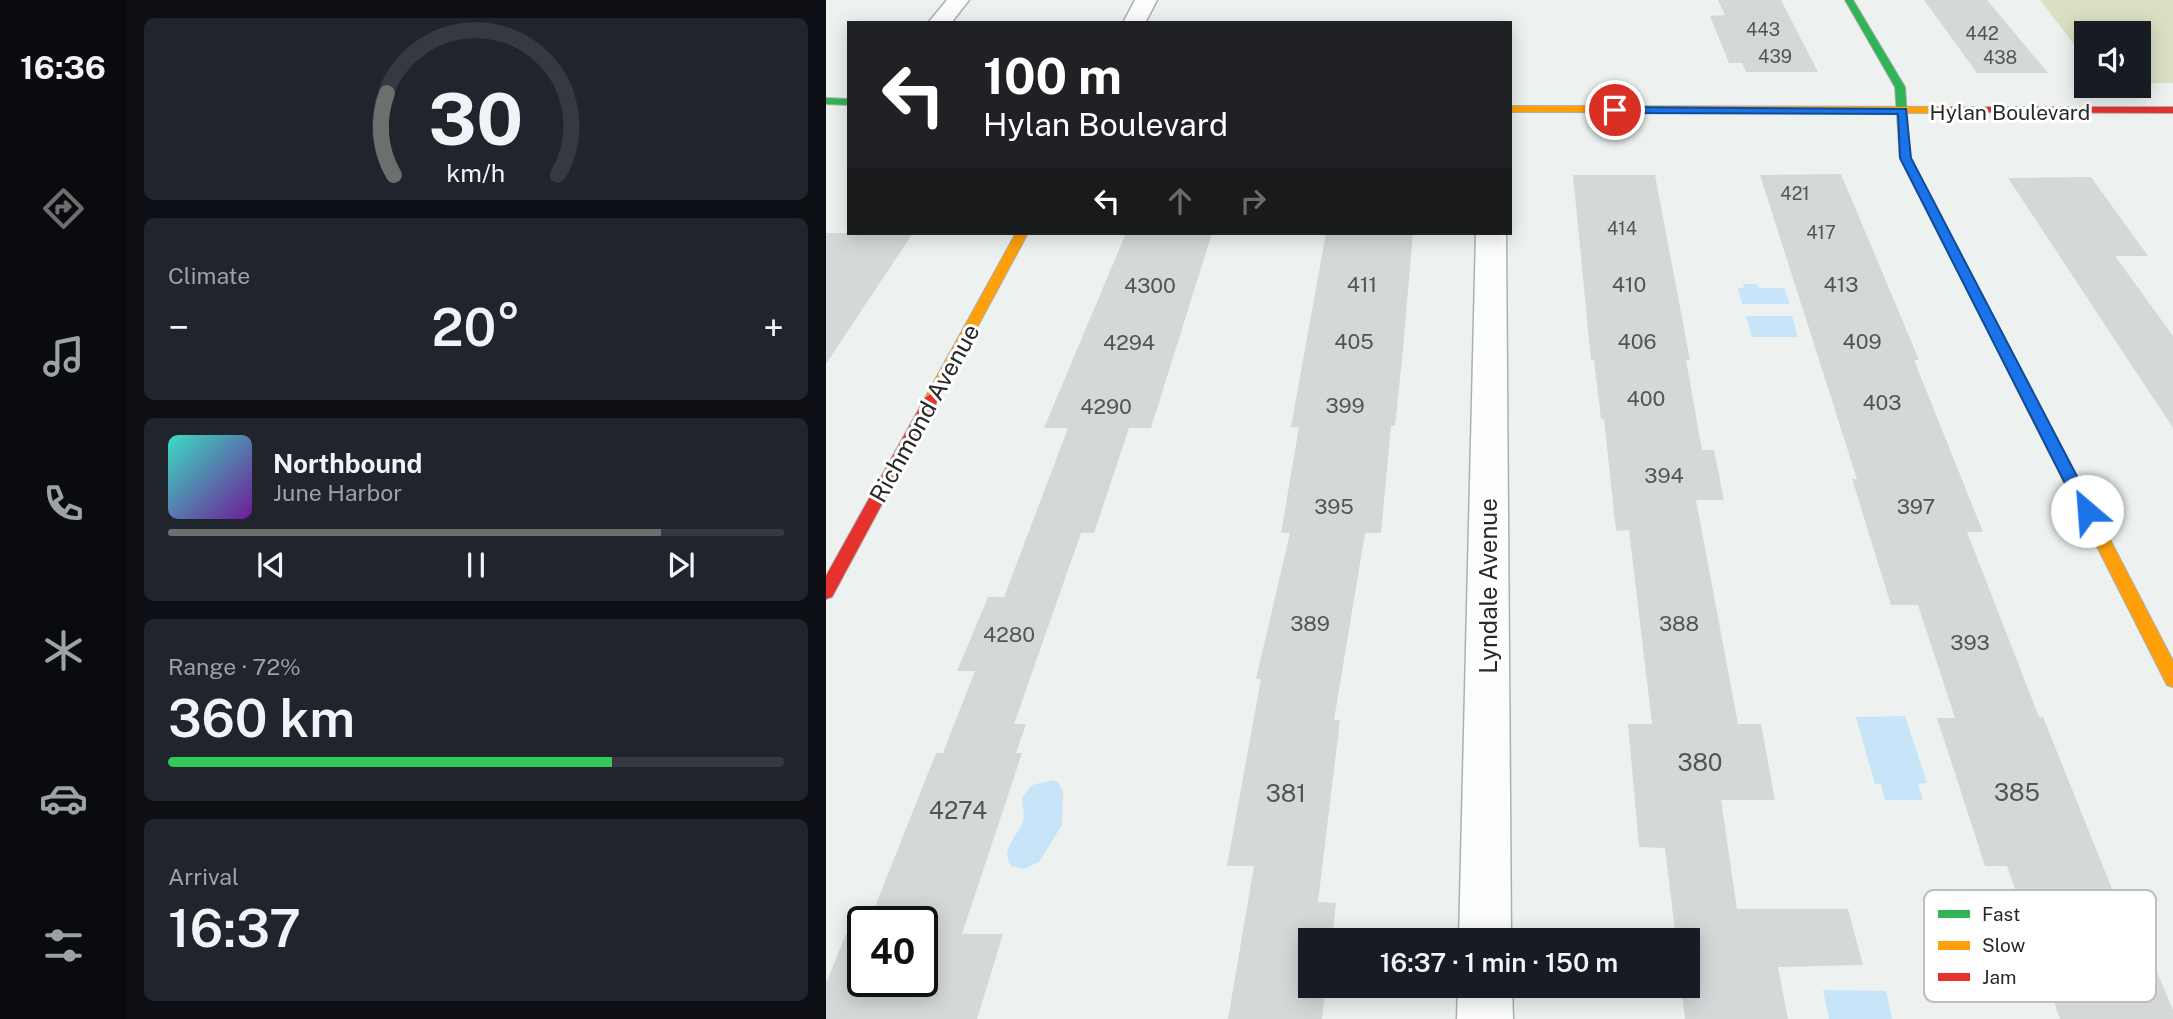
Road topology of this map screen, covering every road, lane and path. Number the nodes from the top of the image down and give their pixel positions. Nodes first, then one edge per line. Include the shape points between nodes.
1 (958, 0) edge
2 (1146, 0) edge
3 (1849, 0) edge
4 (941, 21) edge
5 (1135, 21) edge
6 (826, 101) edge
7 (847, 102) edge
8 (1512, 109) edge
9 (2173, 110) edge
10 (1903, 111) junction
11 (1020, 235) edge
12 (1491, 235) edge
13 (826, 592) edge
14 (2173, 679) edge
15 (1485, 928) edge
16 (1485, 998) edge
17 (1485, 1019) edge

1 - 4 street
2 - 5 street
3 - 10 main road via 1900,87
6 - 7 main road
8 - 10 main road, Hylan Boulevard
9 - 10 main road, Hylan Boulevard
10 - 14 main road via 1905,158
11 - 13 main road, Richmond Avenue
12 - 15 street, Lyndale Avenue
16 - 17 street

